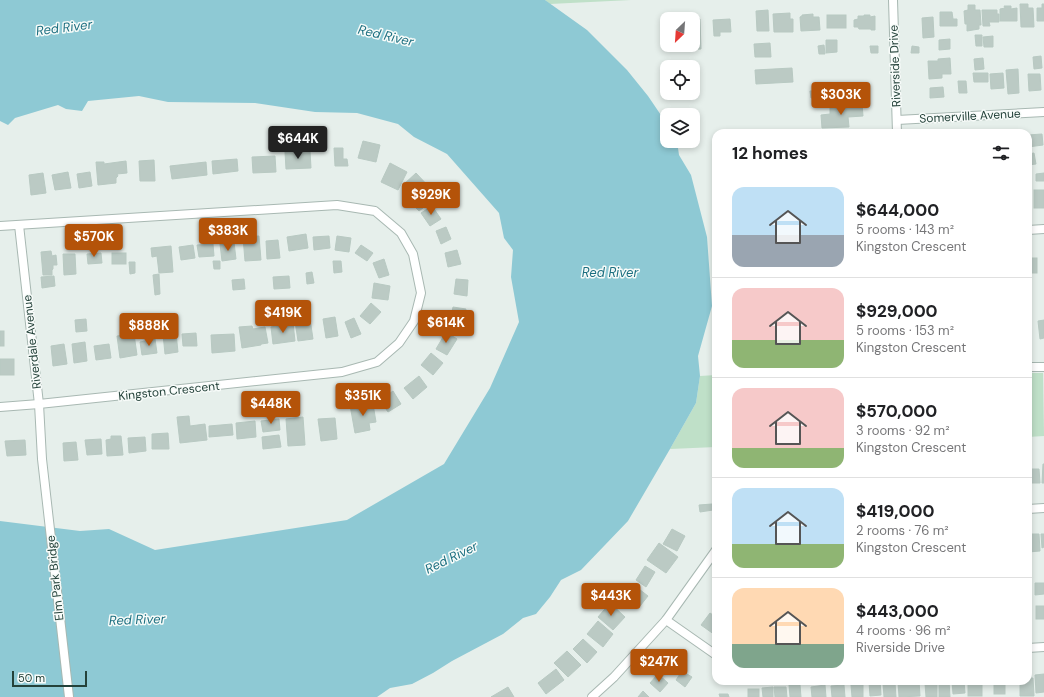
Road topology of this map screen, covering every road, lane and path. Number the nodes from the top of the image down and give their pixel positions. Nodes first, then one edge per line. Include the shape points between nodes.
1 (893, 0) edge
2 (1044, 112) edge
3 (897, 120) junction
4 (897, 129) edge
5 (20, 225) junction
6 (0, 226) edge
7 (1044, 229) edge
8 (1032, 230) edge
9 (1032, 367) edge
10 (1044, 367) edge
11 (39, 404) junction
12 (0, 407) edge
13 (42, 459) joint
14 (1044, 508) edge
15 (1032, 509) edge
16 (712, 556) edge
17 (666, 620) junction
18 (1044, 647) edge
19 (1032, 648) edge
20 (712, 652) edge
21 (68, 697) edge
22 (592, 697) edge

1 - 3 street, Riverside Drive
2 - 3 street, Somerville Avenue
3 - 4 street, Riverside Drive
5 - 6 street, Kingston Crescent
5 - 11 street, Riverdale Avenue
5 - 11 street, Kingston Crescent via 346,205 375,211 401,233 413,254 422,293 414,321 399,343 377,362 342,372
7 - 8 street
9 - 10 street
11 - 12 street, Kingston Crescent
11 - 13 street, Riverdale Avenue
13 - 21 street, Elm Park Bridge
14 - 15 street
16 - 17 street
17 - 20 street
17 - 22 street via 614,677
18 - 19 street

